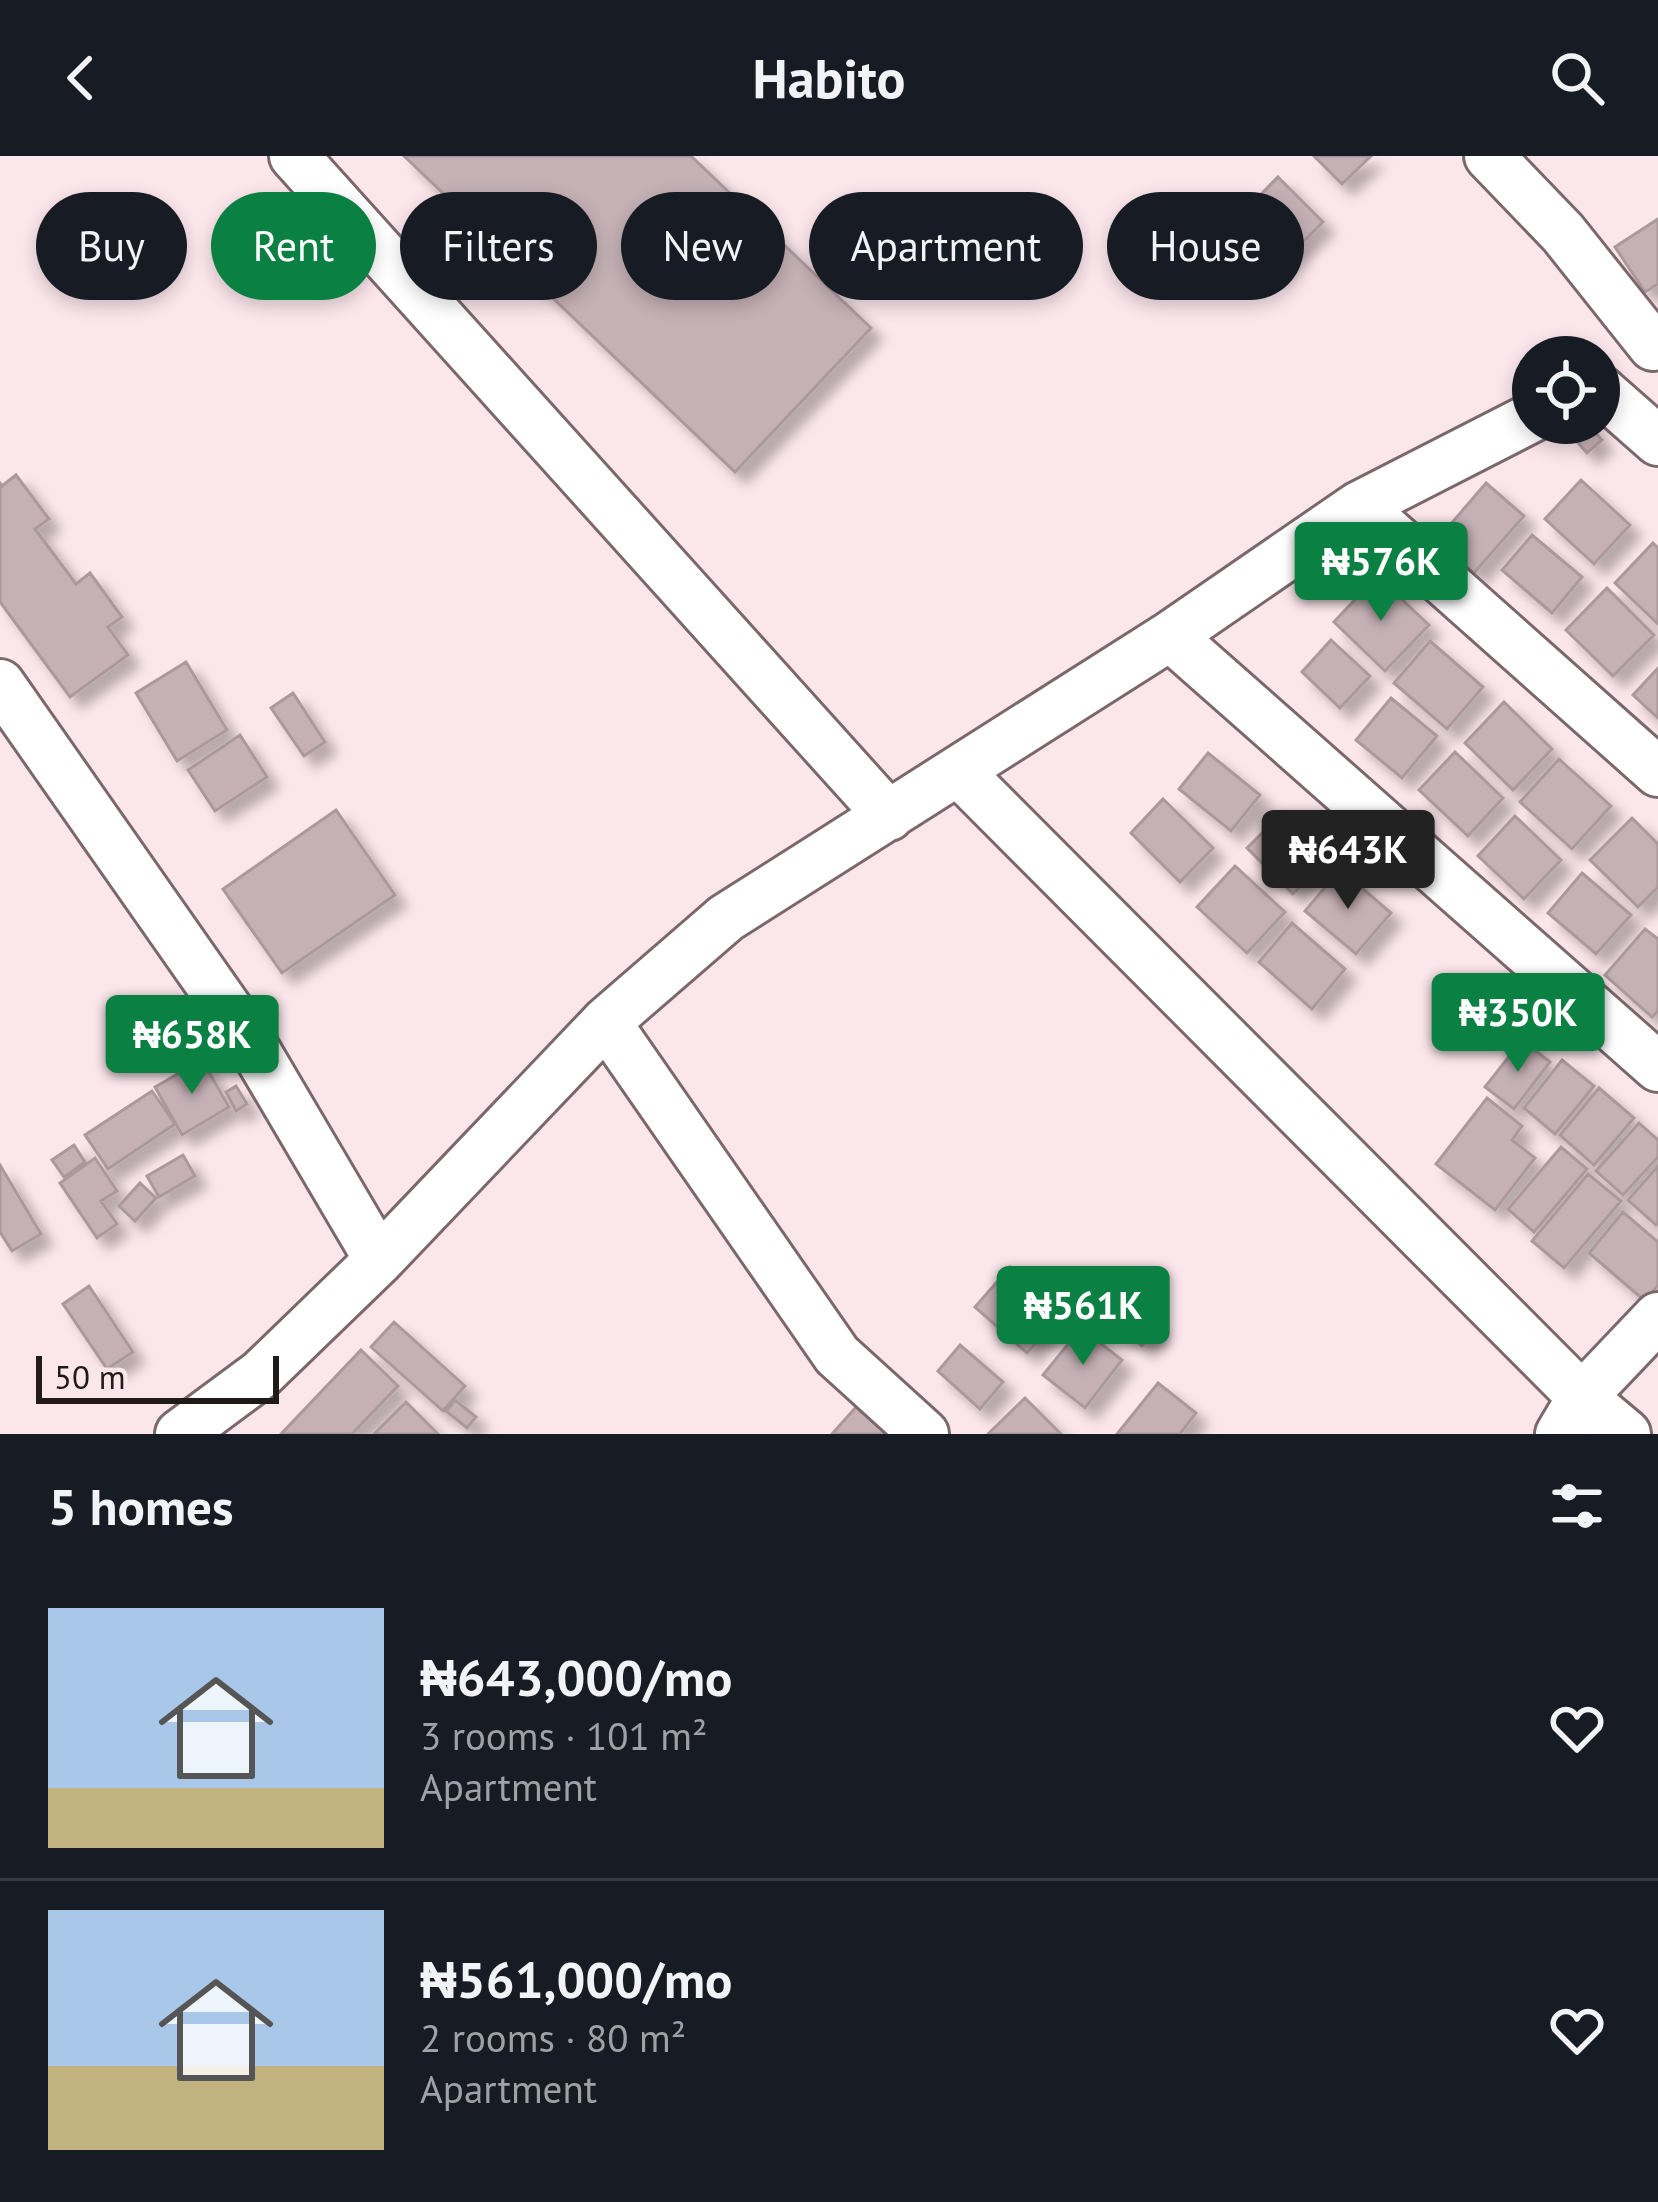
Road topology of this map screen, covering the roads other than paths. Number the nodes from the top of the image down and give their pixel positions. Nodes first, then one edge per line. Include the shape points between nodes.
1 (294, 156) edge
2 (1489, 156) edge
3 (1655, 345) edge
4 (1620, 371) edge
5 (1620, 406) edge
6 (1512, 428) edge
7 (1658, 441) edge
8 (1359, 506) junction
9 (1170, 635) junction
10 (0, 685) edge
11 (958, 771) junction
12 (1658, 772) edge
13 (889, 816) junction
14 (606, 1022) junction
15 (1658, 1067) edge
16 (379, 1260) junction
17 (1658, 1317) edge
18 (1571, 1415) edge
19 (180, 1434) edge
20 (924, 1434) edge
21 (1626, 1434) edge

1 - 13 street
2 - 3 street via 1564,232
3 - 4 street
5 - 7 street
6 - 8 street
8 - 9 street
8 - 12 street
9 - 11 street
9 - 15 street
10 - 16 street via 250,1041
11 - 13 street
11 - 18 street
13 - 14 street via 726,918
14 - 16 street
14 - 20 street via 838,1355
16 - 19 street via 261,1375
17 - 18 street
18 - 21 street

